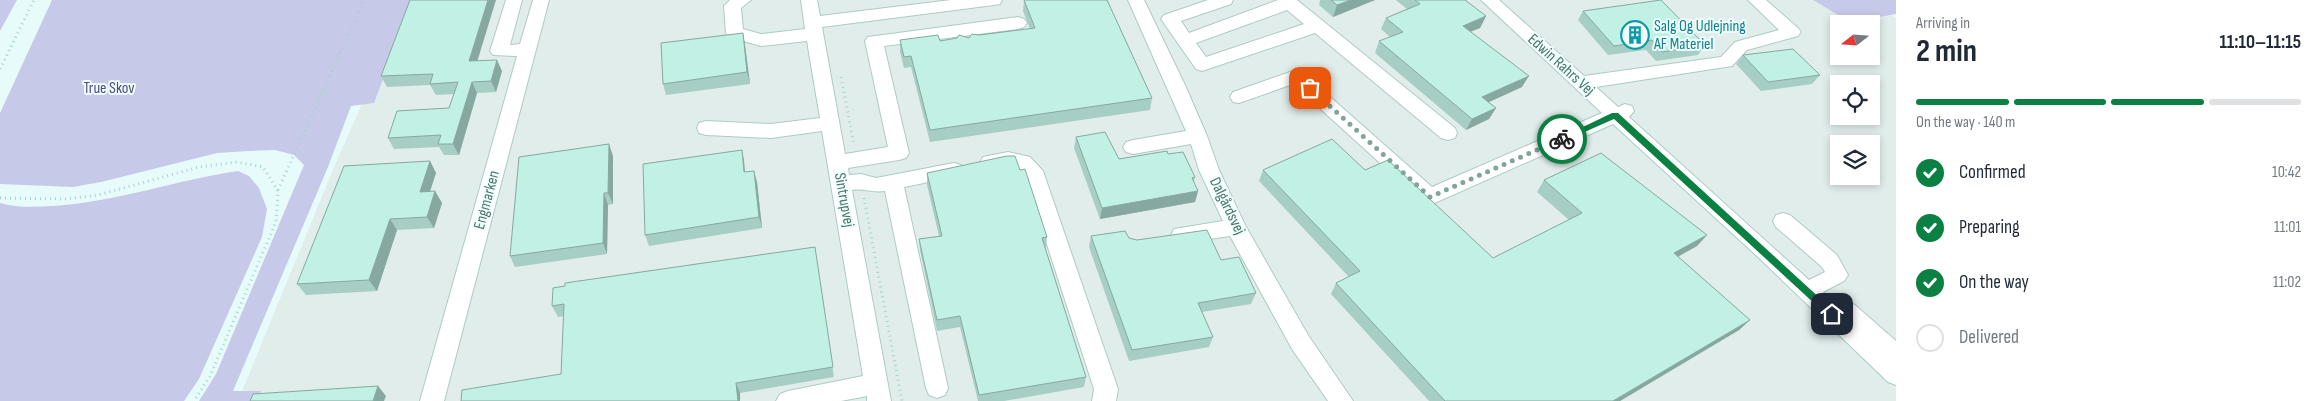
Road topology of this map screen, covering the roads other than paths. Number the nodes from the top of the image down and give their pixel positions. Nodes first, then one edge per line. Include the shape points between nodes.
1 (514, 0) edge
2 (541, 0) edge
3 (743, 0) edge
4 (809, 0) edge
5 (994, 0) edge
6 (1136, 0) edge
7 (1225, 0) edge
8 (1490, 0) edge
9 (1503, 0) edge
10 (1756, 0) edge
11 (1288, 1) edge
12 (943, 6) junction
13 (1018, 22) dead end
14 (1316, 26) junction
15 (814, 28) junction
16 (950, 31) junction
17 (1185, 40) junction
18 (528, 50) junction
19 (1586, 81) junction
20 (1239, 96) dead end
21 (1620, 113) junction
22 (830, 123) junction
23 (706, 128) dead end
24 (1448, 133) dead end
25 (1198, 136) junction
26 (1133, 147) dead end
27 (847, 160) junction
28 (851, 182) junction
29 (893, 183) junction
30 (1783, 221) dead end
31 (1236, 227) junction
32 (1162, 237) edge
33 (1812, 288) junction
34 (1896, 355) edge
35 (1896, 375) edge
36 (937, 388) dead end
37 (878, 393) edge
38 (432, 401) edge
39 (788, 401) edge
40 (1104, 401) edge
41 (1341, 401) edge

1 - 18 street via 499,51
2 - 18 street, Engmarken
3 - 15 street via 732,6 735,33 760,40
4 - 15 street, Sintrupvej
5 - 12 street
6 - 25 street, Dalgårdsvej
7 - 17 street via 1170,19
8 - 19 street, Edwin Rahrs Vej
9 - 19 street, Edwin Rahrs Vej
10 - 19 street via 1792,32 1741,46 1726,62
11 - 14 street
11 - 17 street
12 - 15 street
12 - 16 street
13 - 16 street
14 - 17 street via 1202,65
14 - 24 street
15 - 22 street, Sintrupvej
16 - 27 street via 874,41 899,153
18 - 38 street, Engmarken
19 - 21 street, Edwin Rahrs Vej
20 - 21 street via 1296,76 1430,197
21 - 33 street, Edwin Rahrs Vej
22 - 23 street via 771,131
22 - 27 street, Sintrupvej
25 - 26 street
25 - 31 street, Dalgårdsvej via 1209,170
27 - 28 street, Sintrupvej
28 - 29 street
28 - 37 street, Sintrupvej
29 - 36 street
29 - 40 street via 1006,158 1023,161 1029,166 1106,389
30 - 33 street via 1830,261 1837,275
31 - 32 street
31 - 41 street, Dalgårdsvej via 1300,342
33 - 34 street, Edwin Rahrs Vej
33 - 35 street, Edwin Rahrs Vej
37 - 39 street

